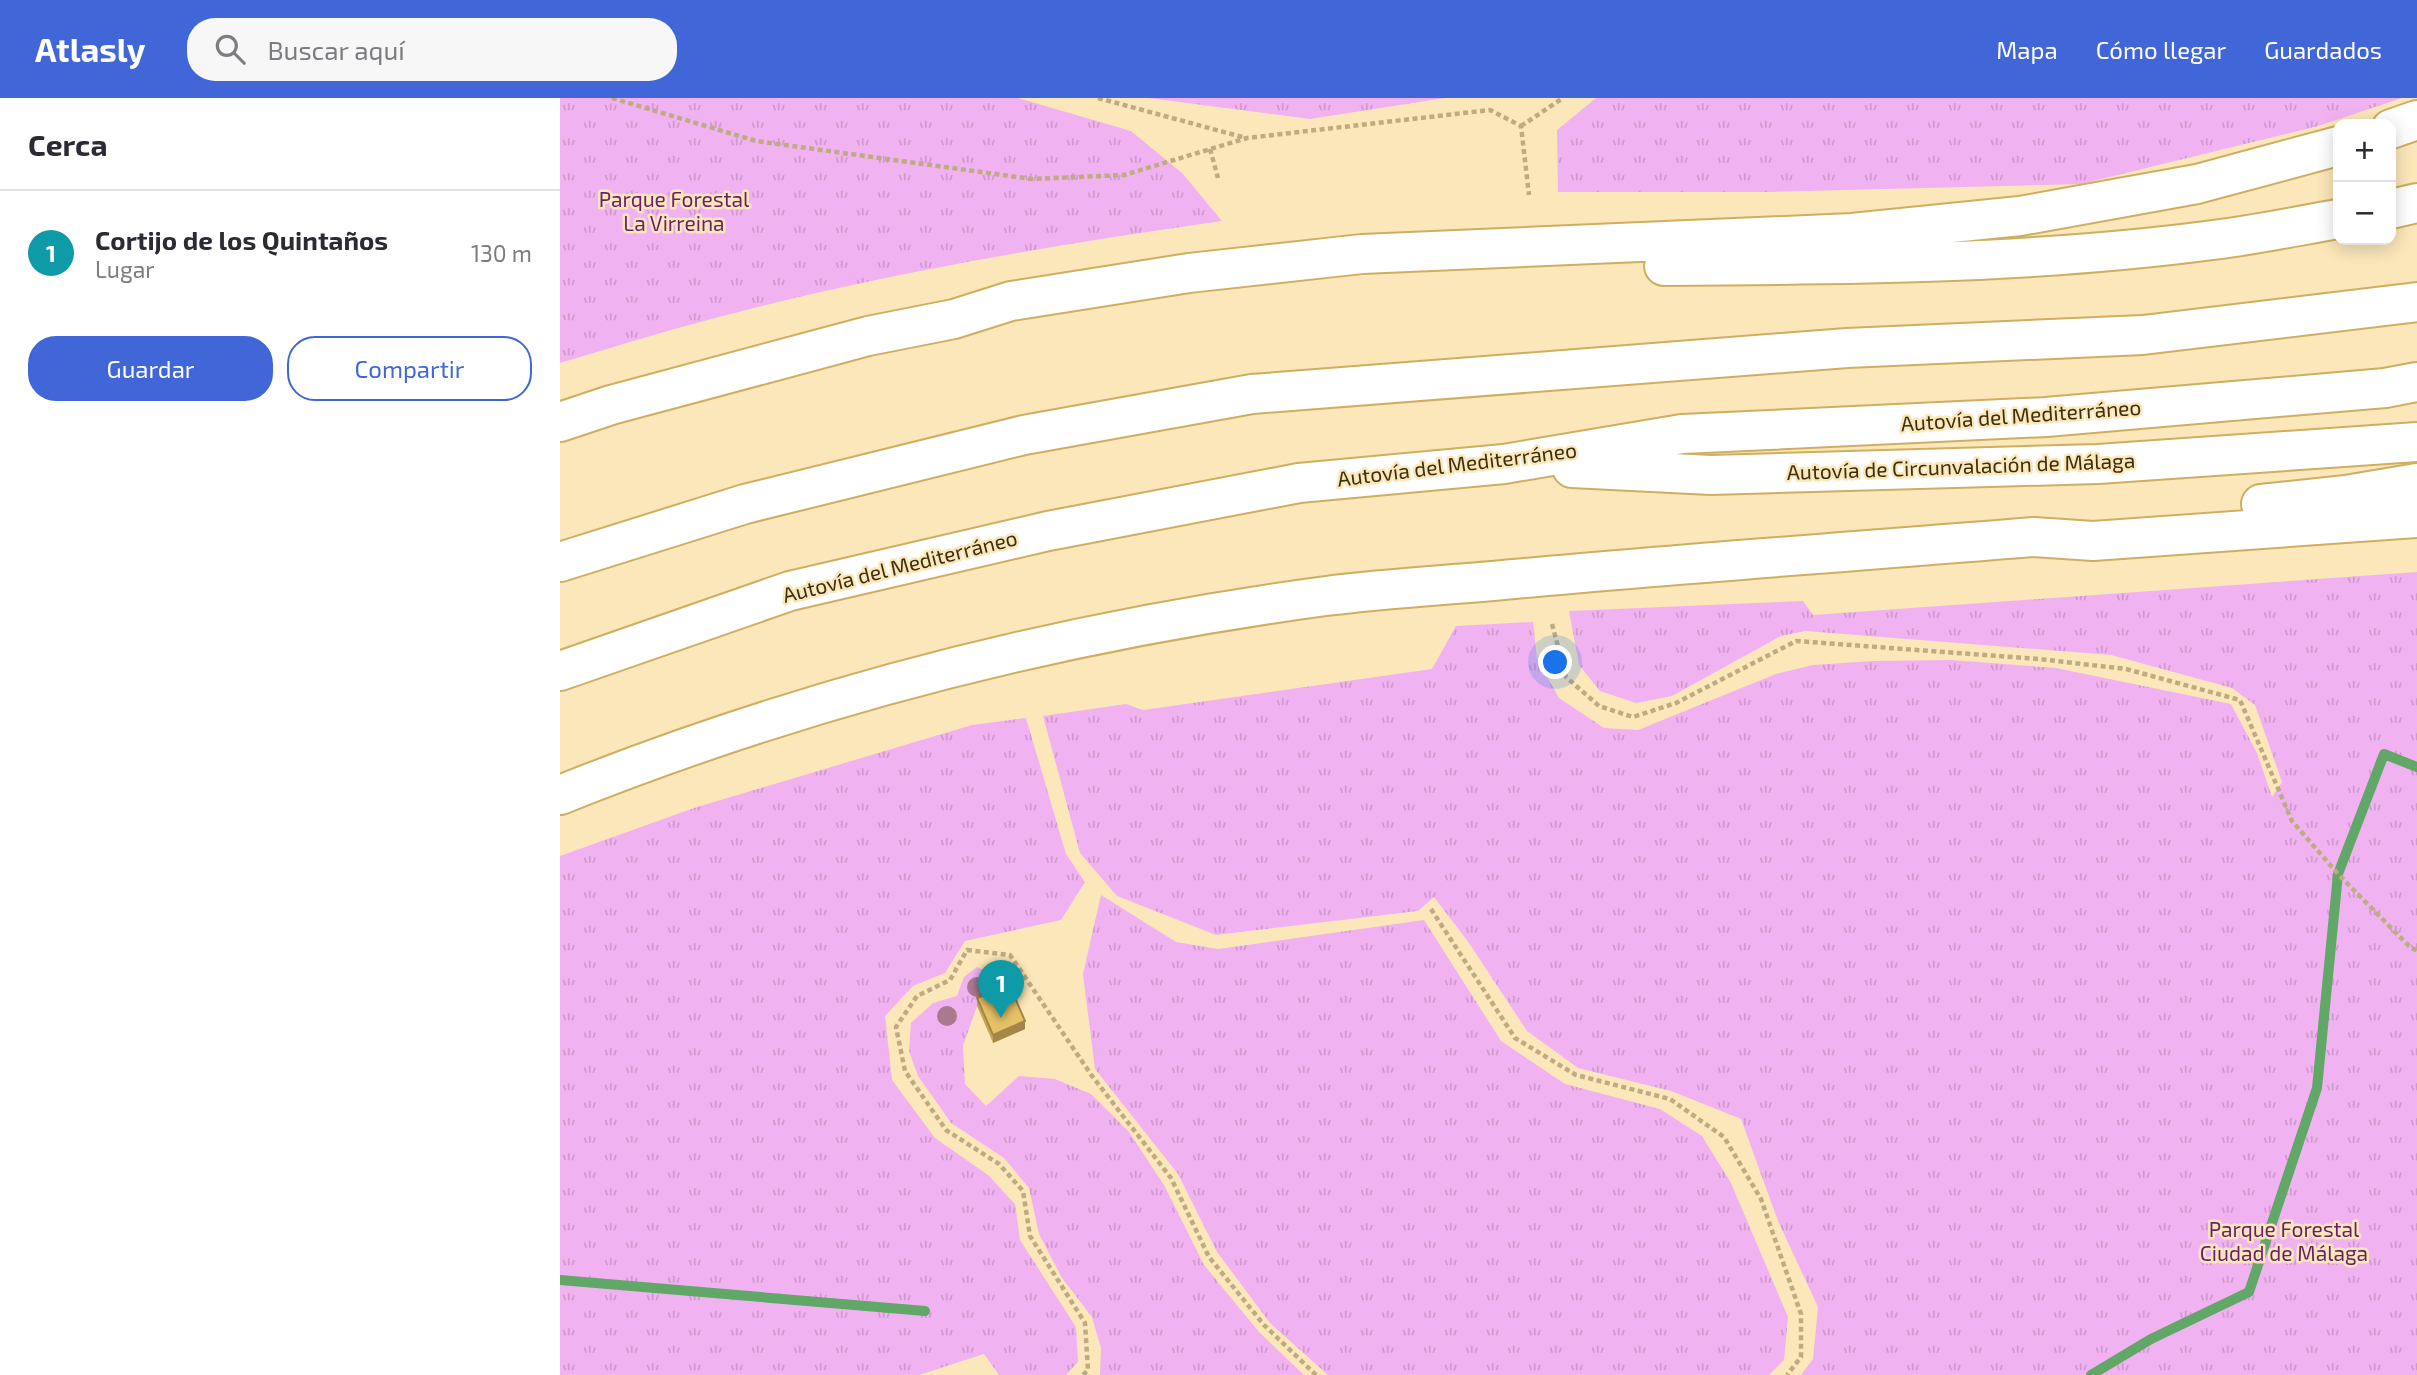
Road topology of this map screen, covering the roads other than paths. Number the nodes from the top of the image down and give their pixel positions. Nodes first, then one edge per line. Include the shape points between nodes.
1 (2417, 120) edge
2 (2396, 127) edge
3 (2333, 147) edge
4 (2417, 203) edge
5 (2396, 208) edge
6 (2333, 220) edge
7 (2417, 302) edge
8 (954, 319) junction
9 (2417, 382) edge
10 (560, 422) edge
11 (2417, 442) edge
12 (1504, 464) junction
13 (2417, 482) edge
14 (2417, 518) edge
15 (2034, 537) junction
16 (560, 562) edge
17 (560, 671) edge
18 (560, 795) edge

1 - 2 highway
3 - 8 highway via 2197,184 2020,216 1852,233 1362,254 1189,273 1011,301
4 - 5 highway
6 - 8 highway via 2213,240 1889,265 1363,274
7 - 16 highway via 2143,335 1847,348 1252,394 1024,435 745,504
8 - 10 highway via 868,336
9 - 12 highway, Autovía del Mediterráneo via 2046,416 1682,434
11 - 12 highway, Autovía de Circunvalación de Málaga via 2098,464 1711,475
12 - 17 highway, Autovía del Mediterráneo via 1299,483 1048,531 790,592
13 - 15 highway via 2346,495 2094,523
14 - 15 highway via 2093,541
15 - 18 highway via 1342,595 1196,617 1006,655 827,702 641,763

